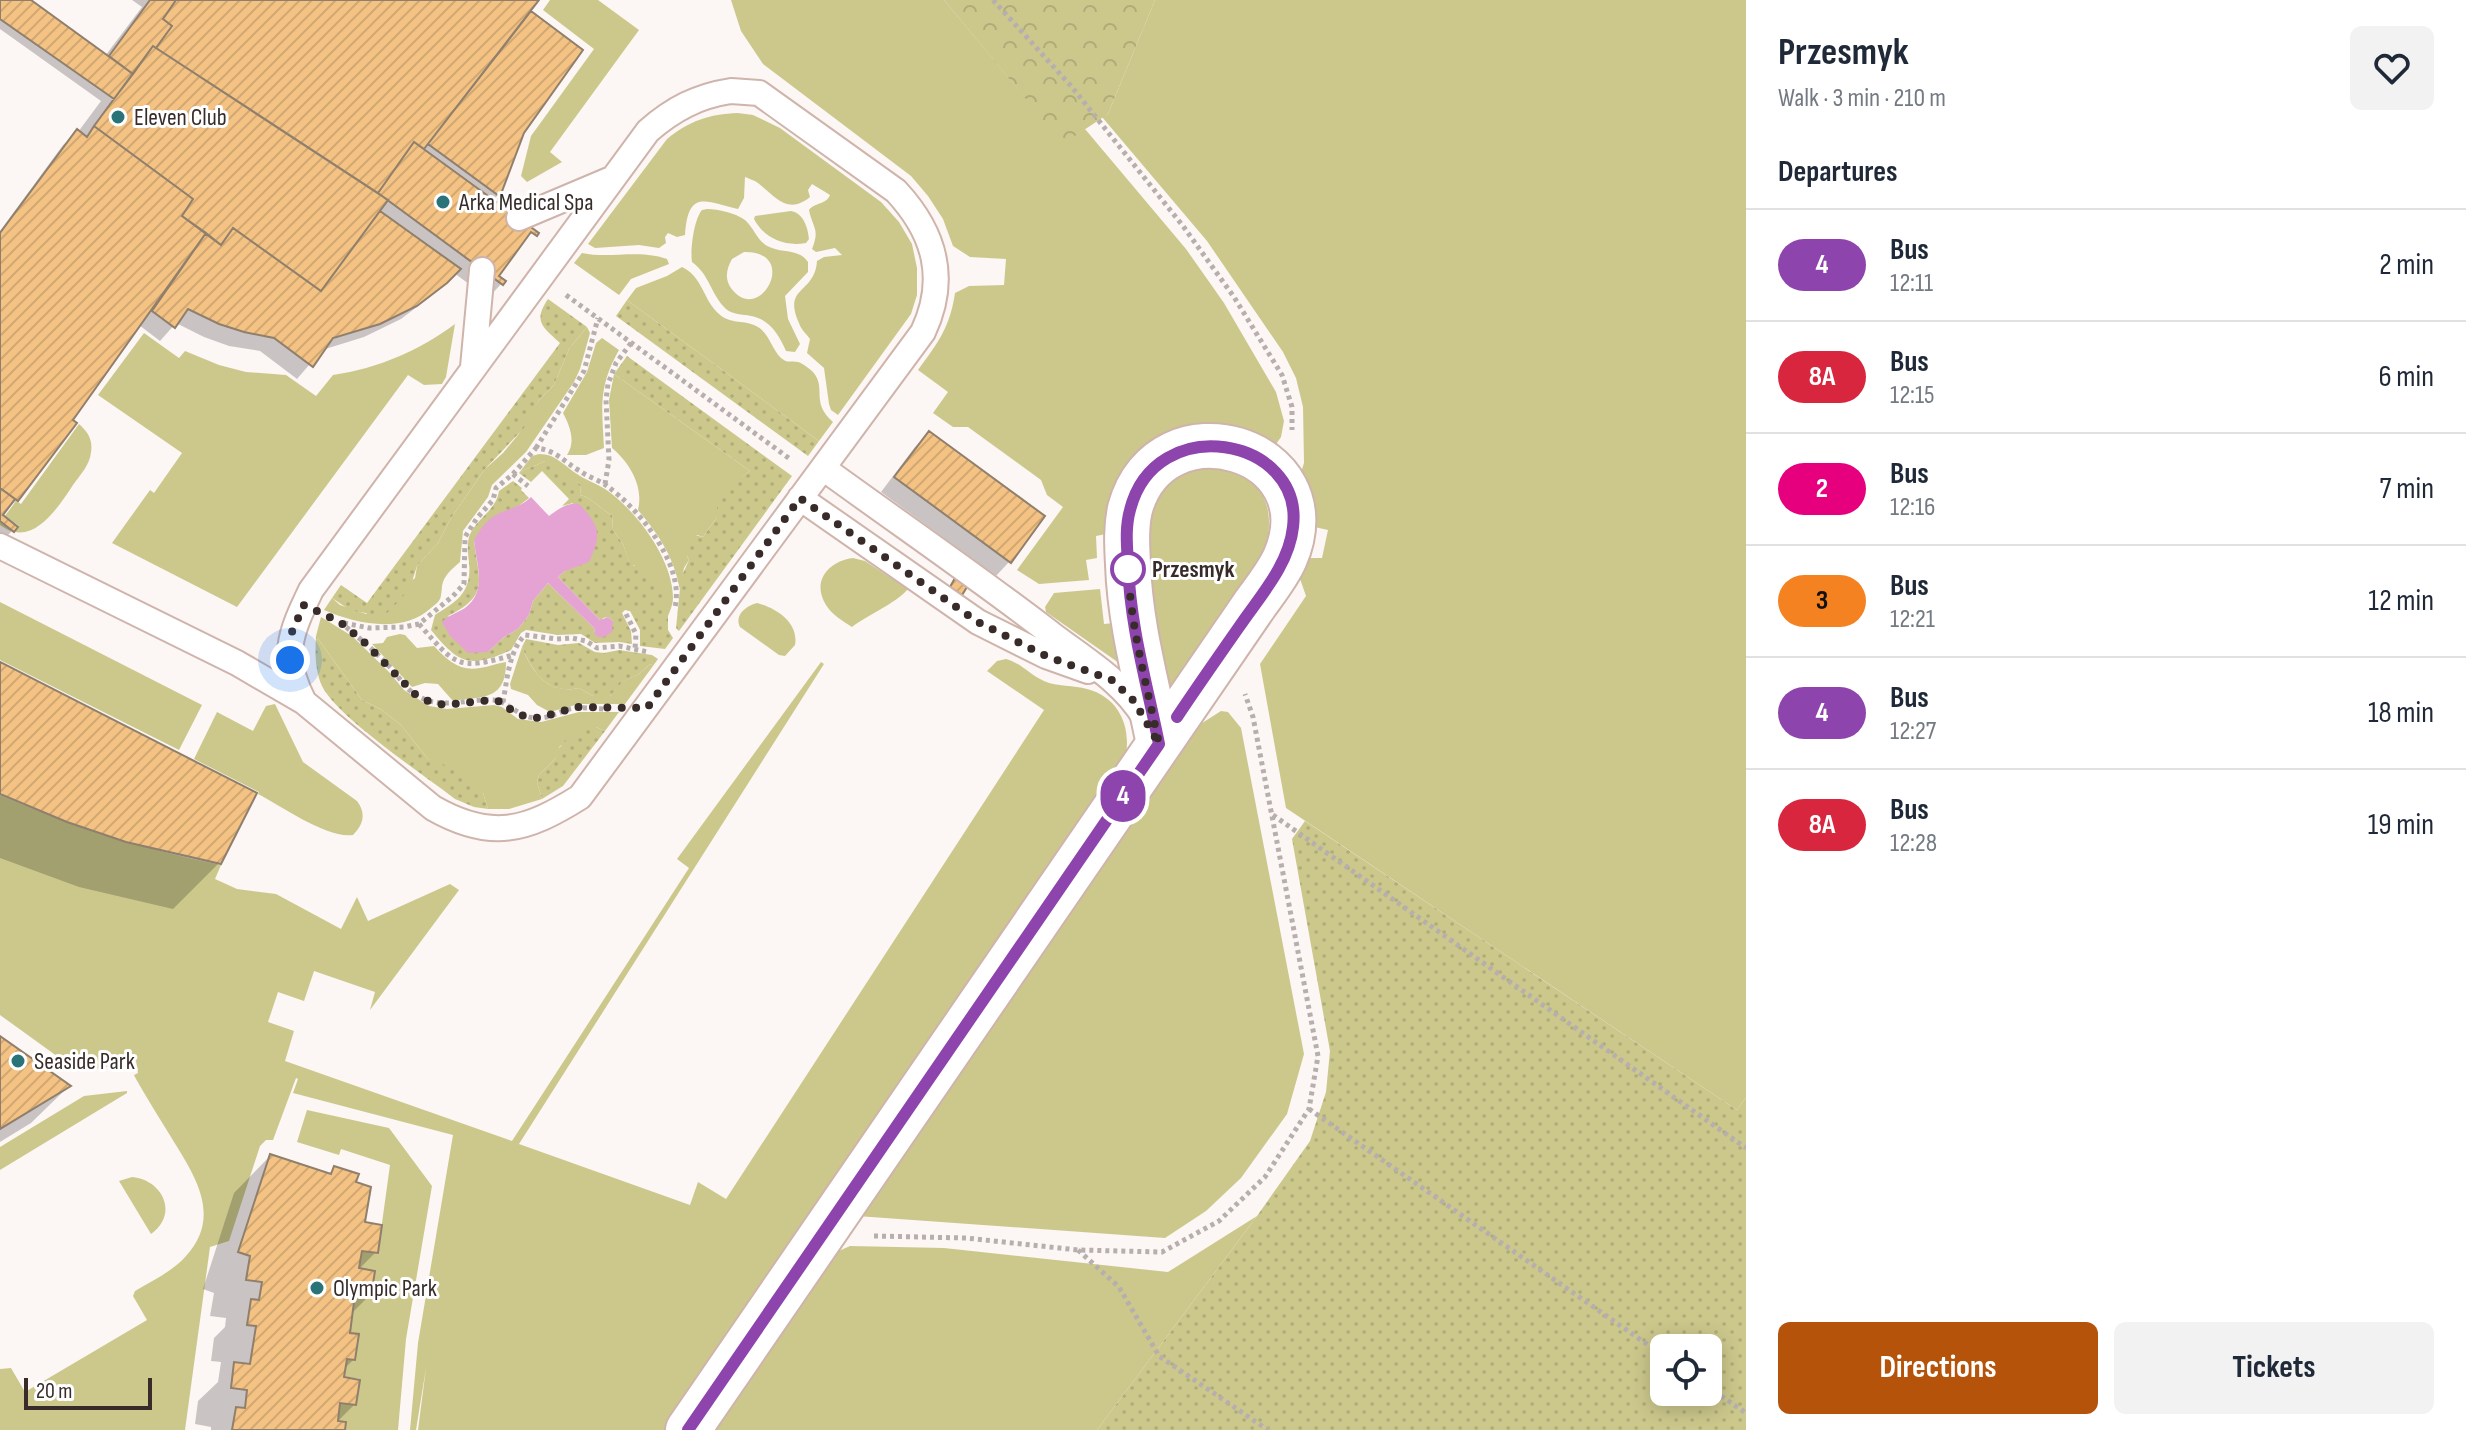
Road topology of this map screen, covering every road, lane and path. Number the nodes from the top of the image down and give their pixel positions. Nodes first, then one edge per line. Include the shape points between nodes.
1 (993, 0) edge
2 (611, 179) junction
3 (519, 218) dead end
4 (482, 270) dead end
5 (541, 276) junction
6 (598, 318) junction
7 (631, 343) junction
8 (472, 370) junction
9 (536, 448) junction
10 (819, 473) junction
11 (513, 474) junction
12 (1277, 474) junction
13 (605, 484) junction
14 (528, 486) dead end
15 (800, 498) junction
16 (0, 546) edge
17 (304, 605) junction
18 (626, 614) dead end
19 (340, 622) junction
20 (419, 624) junction
21 (691, 648) junction
22 (635, 649) junction
23 (653, 653) dead end
24 (513, 655) junction
25 (1213, 664) junction
26 (1112, 680) junction
27 (304, 702) junction
28 (503, 702) junction
29 (647, 708) junction
30 (1159, 744) junction
31 (1272, 815) junction
32 (1309, 1109) junction
33 (1746, 1148) edge
34 (825, 1230) junction
35 (1078, 1250) junction
36 (1650, 1346) edge
37 (1722, 1397) edge
38 (1746, 1413) edge
39 (688, 1430) edge
40 (1268, 1430) edge

1 - 12 path via 1071,86 1183,226 1282,375 1292,407 1292,434 1287,459
2 - 3 lane
2 - 5 lane
2 - 10 lane via 668,114 711,94 759,93 896,191 911,208 933,250 933,312
4 - 8 lane
5 - 6 path
5 - 8 lane
6 - 7 path
6 - 9 path via 584,371
7 - 10 path
7 - 13 path via 608,384
8 - 17 lane
9 - 11 path
9 - 13 path via 557,453
10 - 15 lane
10 - 26 lane via 997,592
11 - 14 path
11 - 20 path via 496,488 465,537 464,584
12 - 25 street via 1288,492 1294,526 1285,559
12 - 30 street via 1229,446 1193,447 1160,463 1136,492 1126,530 1128,578 1138,656
13 - 21 path via 638,515 666,554 677,600 672,629
15 - 21 lane
15 - 26 lane via 978,622 1046,656
16 - 27 lane via 237,663
17 - 19 path
17 - 27 lane via 291,634 290,660
18 - 22 path via 636,634
19 - 20 path via 369,628
19 - 28 path via 430,702
20 - 24 path via 464,665
21 - 29 lane
22 - 23 path
22 - 24 path via 525,635
24 - 28 path
25 - 30 street
25 - 31 path via 1243,687
26 - 30 lane via 1134,701
27 - 29 lane via 433,808 456,821 487,828 521,826 580,797
28 - 29 path via 512,711 539,718 577,707
30 - 34 street
31 - 32 path via 1318,1056
31 - 33 path
32 - 35 path via 1265,1177 1219,1221 1162,1252
32 - 36 path
34 - 35 path
34 - 39 street
35 - 40 path via 1119,1287 1159,1356
37 - 38 path

